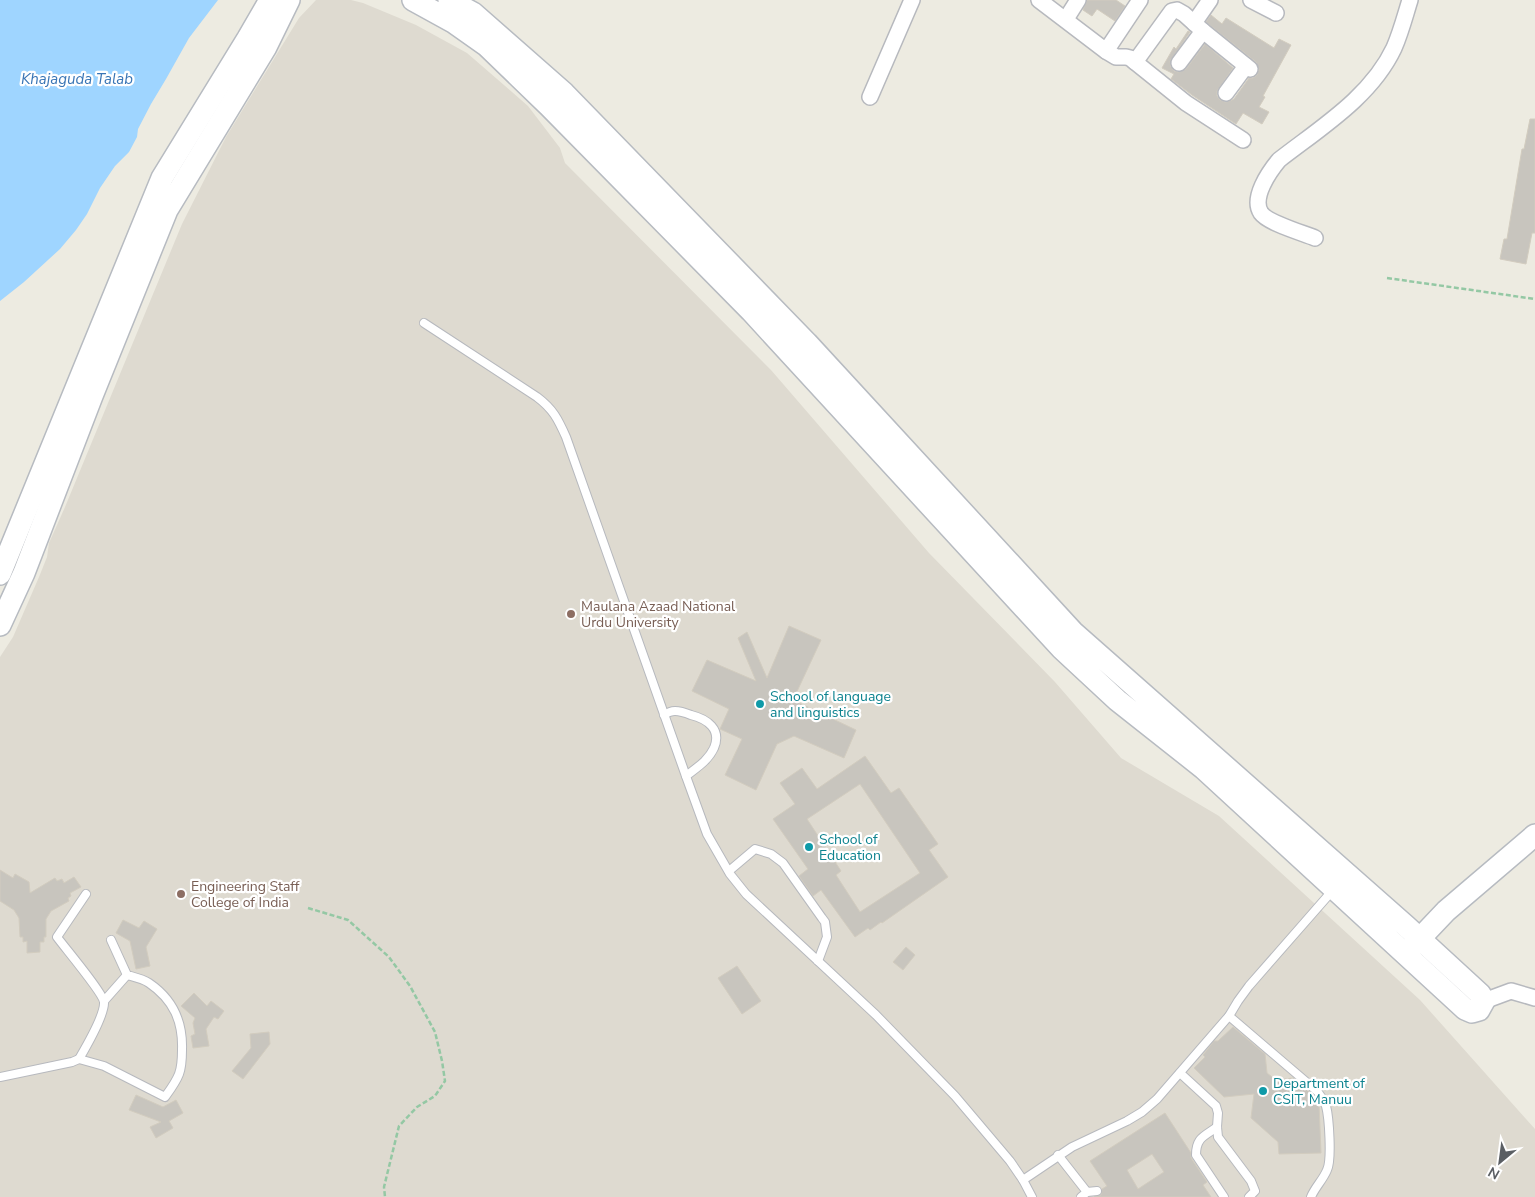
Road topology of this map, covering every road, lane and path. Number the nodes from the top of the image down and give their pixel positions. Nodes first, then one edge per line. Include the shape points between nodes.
1 (270, 0) edge
2 (289, 0) edge
3 (412, 0) edge
4 (449, 0) edge
5 (912, 0) edge
6 (1039, 0) edge
7 (1078, 0) edge
8 (1140, 0) edge
9 (1210, 0) edge
10 (1251, 0) edge
11 (1410, 0) edge
12 (1276, 13) dead end
13 (1066, 19) junction
14 (1199, 27) junction
15 (1106, 51) junction
16 (1134, 62) junction
17 (1179, 63) dead end
18 (1226, 93) dead end
19 (870, 97) dead end
20 (1243, 140) dead end
21 (1315, 238) dead end
22 (1387, 278) dead end
23 (1535, 299) edge
24 (424, 323) dead end
25 (0, 574) edge
26 (0, 625) edge
27 (664, 714) junction
28 (686, 776) junction
29 (1535, 835) edge
30 (729, 872) junction
31 (1334, 889) junction
32 (86, 894) dead end
33 (308, 908) dead end
34 (111, 940) dead end
35 (1413, 947) junction
36 (818, 961) junction
37 (128, 975) junction
38 (1535, 998) edge
39 (104, 1000) junction
40 (1478, 1006) joint
41 (1229, 1016) junction
42 (79, 1059) junction
43 (1180, 1072) junction
44 (0, 1077) edge
45 (1217, 1127) junction
46 (1058, 1155) junction
47 (1023, 1180) junction
48 (1097, 1190) dead end
49 (1084, 1194) edge
50 (385, 1197) edge
51 (1032, 1197) edge
52 (1224, 1197) edge
53 (1249, 1197) edge
54 (1311, 1197) edge

1 - 25 street via 162,178
2 - 26 street via 266,47 167,210 24,574
3 - 31 street via 453,22 494,52 750,311 1061,648 1117,700 1203,768
4 - 35 street via 473,14 564,93 807,344 1073,632
5 - 19 street
6 - 13 street
7 - 13 street
8 - 15 street
9 - 14 street
10 - 12 street
11 - 21 street via 1394,49 1374,78 1354,100 1279,160 1262,186 1258,200 1261,213 1268,220
13 - 15 street
14 - 16 street via 1178,10 1172,12
14 - 17 street
14 - 18 street via 1248,67
15 - 16 street
16 - 20 street via 1186,103
22 - 23 path
24 - 27 lane via 537,397 556,416
27 - 28 lane
27 - 28 lane via 675,711 702,718 715,732 711,754
28 - 30 lane via 708,834
29 - 35 street via 1446,911
30 - 36 lane via 746,894
30 - 36 lane via 755,849 771,854 783,863 825,922 827,937
31 - 35 street
31 - 41 lane via 1249,986
32 - 39 lane via 57,937
33 - 50 path via 348,920 389,957 410,986 435,1032 445,1081 435,1096 417,1107 399,1126 384,1187
34 - 37 lane
35 - 40 street via 1480,994
36 - 47 lane via 955,1096
37 - 39 lane
37 - 42 lane via 148,982 167,998 180,1021 182,1061 173,1086 165,1097 104,1066
38 - 40 street via 1511,991
39 - 42 lane via 103,1010
41 - 43 lane
41 - 54 lane via 1323,1099 1330,1155 1326,1172
42 - 44 lane
43 - 45 lane via 1216,1106
43 - 46 lane via 1142,1112
45 - 52 lane via 1201,1137 1196,1155
45 - 53 lane via 1218,1137 1251,1181 1255,1191
46 - 47 lane
46 - 49 lane
47 - 51 lane
48 - 49 lane

